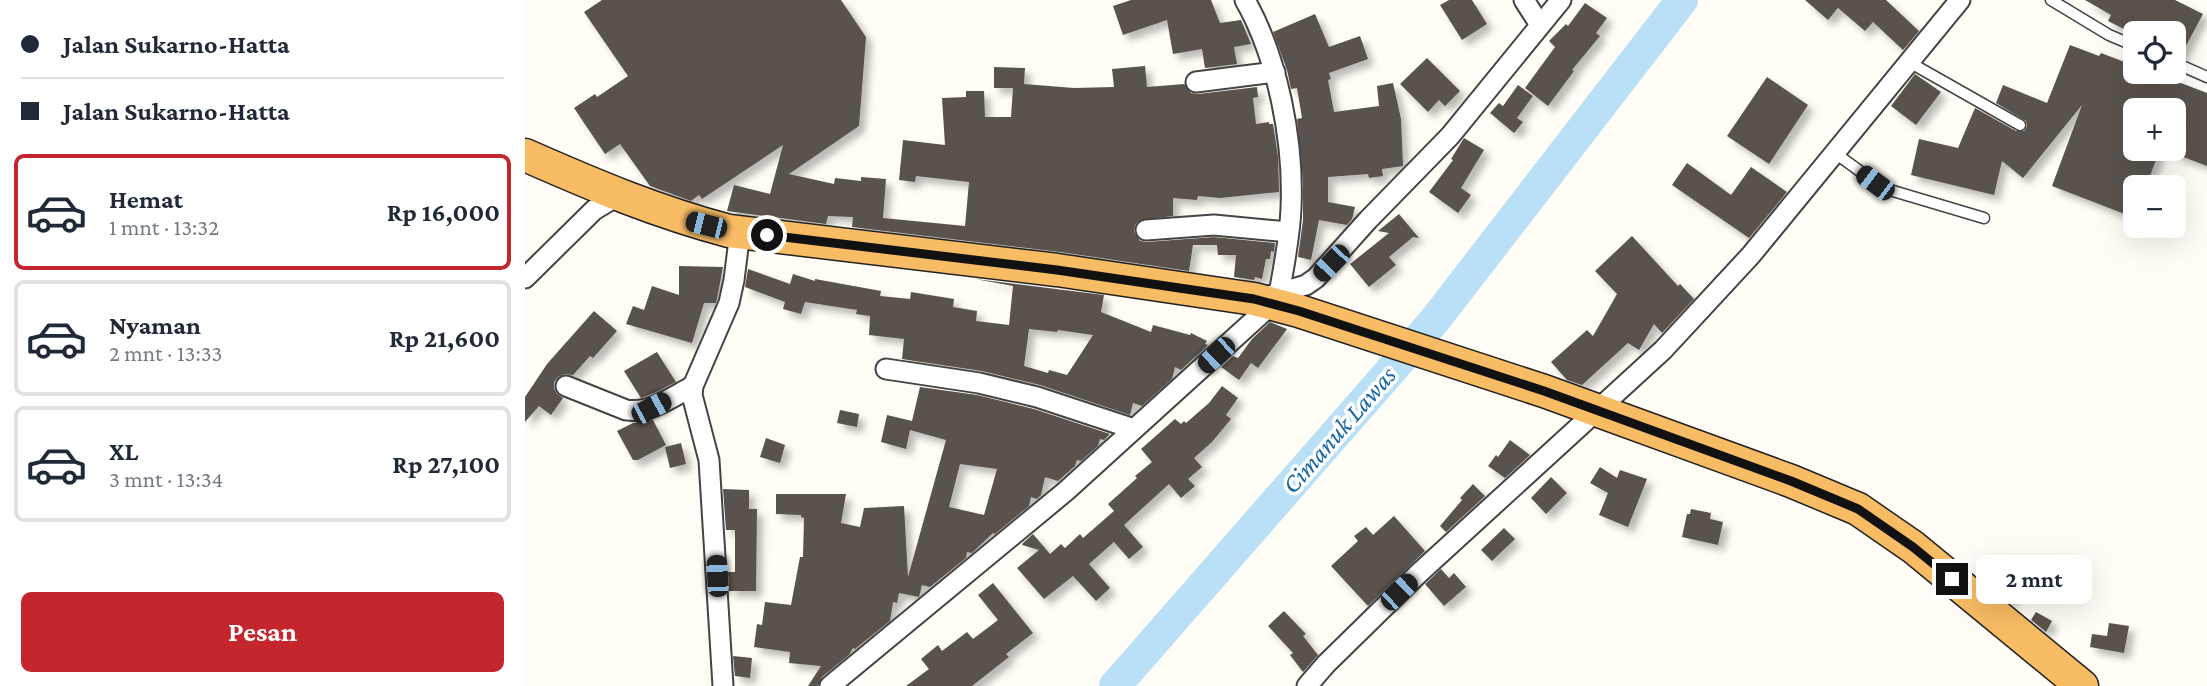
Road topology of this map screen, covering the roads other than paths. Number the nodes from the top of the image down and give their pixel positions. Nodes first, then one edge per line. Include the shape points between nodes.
1 (1245, 0) edge
2 (1524, 0) edge
3 (1561, 0) edge
4 (1960, 0) edge
5 (2051, 0) edge
6 (1540, 25) junction
7 (2123, 41) edge
8 (1909, 62) junction
9 (2186, 68) edge
10 (1275, 72) junction
11 (2207, 77) edge
12 (1196, 82) dead end
13 (2020, 125) dead end
14 (1835, 153) junction
15 (525, 155) edge
16 (619, 195) junction
17 (1984, 218) dead end
18 (1146, 230) dead end
19 (740, 232) junction
20 (1288, 232) junction
21 (525, 278) edge
22 (1276, 302) junction
23 (886, 369) dead end
24 (566, 386) dead end
25 (693, 386) junction
26 (1598, 410) junction
27 (1134, 429) junction
28 (723, 686) edge
29 (830, 686) edge
30 (1307, 686) edge
31 (2082, 686) edge

1 - 10 street via 1266,41
2 - 6 street
3 - 6 street
4 - 8 street
5 - 7 lane
6 - 22 street via 1450,136 1317,278
8 - 13 lane
8 - 14 street
9 - 11 lane
10 - 12 street
10 - 20 street via 1291,189
14 - 17 lane via 1883,188
14 - 26 street via 1751,255 1663,350
15 - 16 highway
16 - 19 highway via 683,219
16 - 21 street via 594,210
18 - 20 street via 1215,225
19 - 22 highway
19 - 25 street via 729,303
20 - 22 street
22 - 26 highway
22 - 27 street
23 - 27 street via 1037,397
24 - 25 street via 633,411 651,408
25 - 28 street via 709,460
26 - 30 street via 1418,574
26 - 31 highway via 1858,509 1913,547
27 - 29 street via 1010,539

